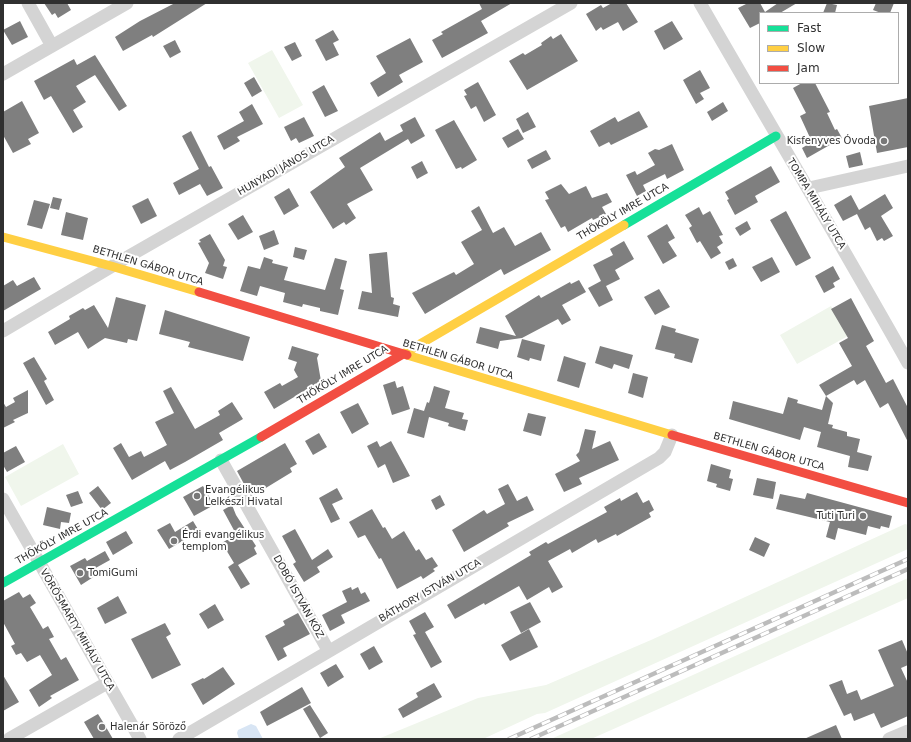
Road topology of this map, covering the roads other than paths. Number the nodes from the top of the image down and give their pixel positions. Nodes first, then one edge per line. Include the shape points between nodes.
1 (28, 3) edge
2 (127, 3) edge
3 (570, 3) edge
4 (700, 3) edge
5 (52, 46) junction
6 (3, 74) edge
7 (776, 136) junction
8 (908, 166) edge
9 (809, 188) junction
10 (3, 237) edge
11 (111, 266) junction
12 (3, 331) edge
13 (400, 354) junction
14 (908, 363) edge
15 (672, 435) junction
16 (221, 460) junction
17 (3, 499) edge
18 (908, 503) edge
19 (39, 563) junction
20 (3, 583) edge
21 (328, 650) junction
22 (107, 683) junction
23 (908, 731) edge
24 (9, 739) edge
25 (140, 739) edge
26 (179, 739) edge
27 (889, 739) edge

1 - 5 street
2 - 5 street
3 - 11 street, HUNYADI JÁNOS UTCA
4 - 7 street, TOMPA MIHÁLY UTCA
5 - 6 street
7 - 9 street, TOMPA MIHÁLY UTCA
7 - 13 street, THÖKÖLY IMRE UTCA
8 - 9 street
9 - 14 street, TOMPA MIHÁLY UTCA
10 - 11 street, BETHLEN GÁBOR UTCA
11 - 12 street, HUNYADI JÁNOS UTCA
11 - 13 street, BETHLEN GÁBOR UTCA
13 - 15 street, BETHLEN GÁBOR UTCA
13 - 16 street, THÖKÖLY IMRE UTCA
15 - 18 street, BETHLEN GÁBOR UTCA
15 - 21 street, BÁTHORY ISTVÁN UTCA via 660,458
16 - 19 street, THÖKÖLY IMRE UTCA
16 - 21 street, DOBÓ ISTVÁN KÖZ
17 - 19 street, VÖRÖSMARTY MIHÁLY UTCA
19 - 20 street, THÖKÖLY IMRE UTCA
19 - 22 street, VÖRÖSMARTY MIHÁLY UTCA
21 - 26 street, BÁTHORY ISTVÁN UTCA
22 - 24 street
22 - 25 street, VÖRÖSMARTY MIHÁLY UTCA
23 - 27 street

